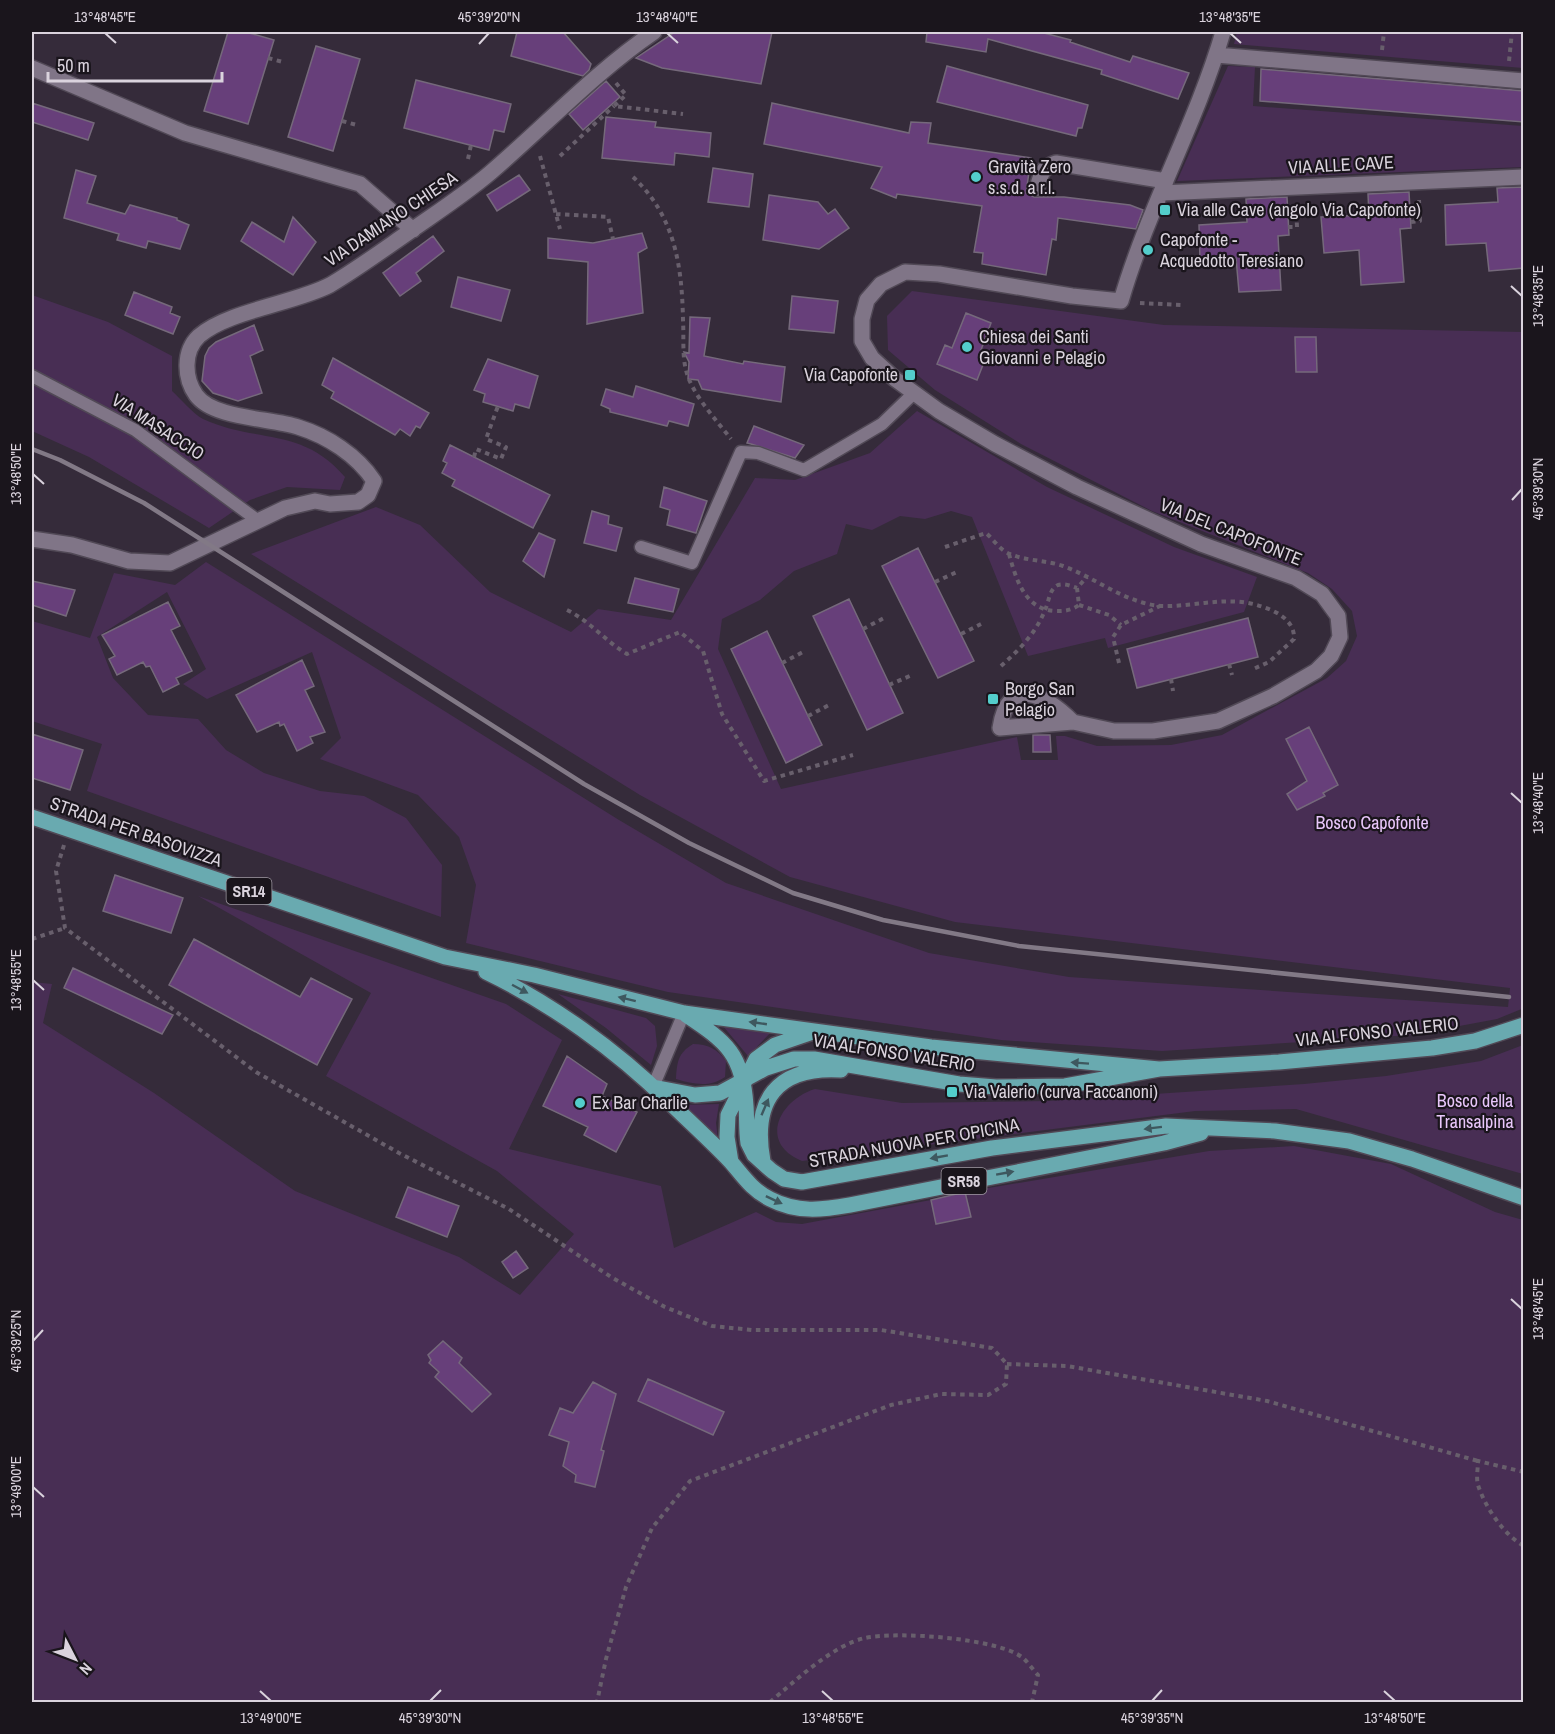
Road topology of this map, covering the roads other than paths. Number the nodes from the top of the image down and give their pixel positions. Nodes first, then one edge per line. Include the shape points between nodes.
1 (654, 32) edge
2 (1219, 32) edge
3 (1216, 55) junction
4 (32, 68) edge
5 (1524, 81) edge
6 (1524, 177) edge
7 (1163, 187) junction
8 (1037, 188) dead end
9 (413, 230) junction
10 (32, 376) edge
11 (914, 393) junction
12 (257, 520) junction
13 (32, 539) edge
14 (642, 547) dead end
15 (1073, 722) dead end
16 (32, 818) edge
17 (467, 963) junction
18 (684, 1013) junction
19 (1524, 1025) edge
20 (816, 1031) junction
21 (1159, 1069) junction
22 (888, 1073) junction
23 (742, 1083) junction
24 (654, 1087) junction
25 (1211, 1130) junction
26 (731, 1162) junction
27 (764, 1164) junction
28 (1524, 1198) edge

1 - 9 street, VIA DAMIANO CHIESA via 603,69 488,175
2 - 3 street
3 - 5 street
3 - 7 street
4 - 9 street via 185,133 360,184
6 - 7 street, VIA ALLE CAVE via 1295,187
7 - 8 street, VIA ALLE CAVE via 1056,163 1041,172
7 - 11 street, VIA DEL CAPOFONTE via 1136,251 1121,301 939,274 905,272 881,284 867,300 862,341 872,358
9 - 12 street, VIA DAMIANO CHIESA via 327,286 199,336 187,355 188,375 196,395 211,408 300,427 352,456 374,481 368,495 358,502 315,501
10 - 12 lane, VIA MASACCIO via 135,430
11 - 14 lane via 882,424 804,470 758,453 741,452 692,563
11 - 15 street, VIA DEL CAPOFONTE via 995,444 1077,487 1201,544 1296,578 1322,594 1338,616 1340,637 1331,656 1316,671 1218,721 1152,732 1114,731
12 - 13 street, VIA DAMIANO CHIESA via 170,563 129,561
16 - 17 main road, STRADA PER BASOVIZZA / SR14
18 -> 17 main road, STRADA PER BASOVIZZA / SR14 via 534,975
17 -> 24 main road, STRADA PER BASOVIZZA / SR14 via 523,990 559,1013
20 -> 18 main road, STRADA PER BASOVIZZA
18 - 23 main road, STRADA PER BASOVIZZA / SR58 via 730,1049 740,1063
18 - 24 lane
19 - 21 main road, VIA ALFONSO VALERIO via 1475,1041 1432,1048
21 -> 20 main road, VIA ALFONSO VALERIO
20 - 23 main road, VIA ALFONSO VALERIO via 775,1045 756,1059
21 - 22 main road, VIA ALFONSO VALERIO via 1065,1086 996,1087
22 - 23 main road, VIA ALFONSO VALERIO via 834,1061 794,1059 766,1068
27 -> 22 main road via 759,1123 764,1105 784,1081 829,1069
23 - 24 main road, STRADA PER BASOVIZZA via 720,1093 694,1095
23 - 26 main road via 728,1115
23 - 27 main road, STRADA NUOVA PER OPICINA / SR58 via 748,1143
24 - 26 main road, STRADA PER BASOVIZZA / SR58
26 -> 25 main road, STRADA NUOVA PER OPICINA / SR58 via 748,1184 770,1199 796,1209 822,1210 1141,1148
25 -> 27 main road, STRADA NUOVA PER OPICINA / SR58 via 1166,1126 1047,1141 802,1182 784,1179
25 - 28 main road, STRADA NUOVA PER OPICINA / SR58 via 1275,1131 1349,1141

